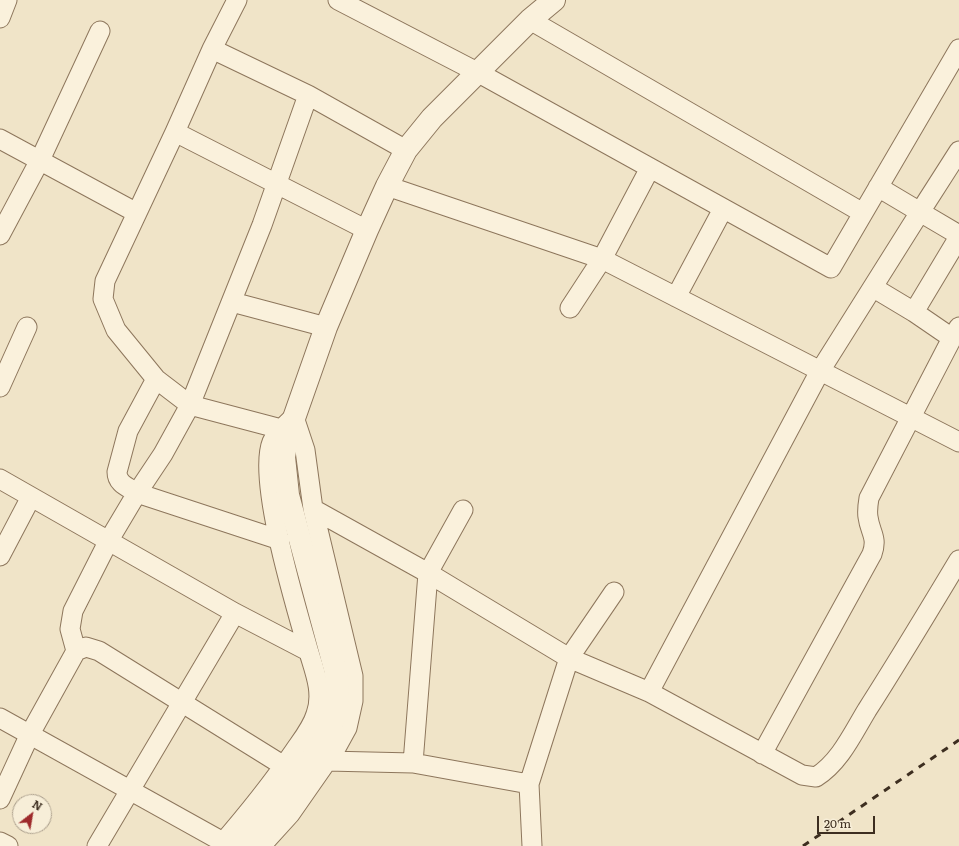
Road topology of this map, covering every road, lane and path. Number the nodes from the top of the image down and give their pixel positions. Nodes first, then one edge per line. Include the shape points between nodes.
1 (7, 0) edge
2 (237, 0) edge
3 (338, 0) edge
4 (542, 6) edge
5 (0, 18) edge
6 (100, 31) dead end
7 (212, 48) junction
8 (959, 49) edge
9 (477, 72) junction
10 (308, 95) junction
11 (175, 132) junction
12 (0, 139) edge
13 (406, 150) junction
14 (959, 151) edge
15 (40, 160) junction
16 (650, 168) junction
17 (277, 183) junction
18 (386, 186) junction
19 (878, 187) junction
20 (723, 209) junction
21 (920, 212) junction
22 (137, 213) junction
23 (863, 213) junction
24 (367, 230) junction
25 (0, 235) edge
26 (959, 236) edge
27 (602, 258) junction
28 (874, 288) junction
29 (676, 297) junction
30 (232, 302) junction
31 (570, 308) dead end
32 (914, 312) junction
33 (27, 327) dead end
34 (326, 328) junction
35 (956, 333) edge
36 (820, 371) junction
37 (156, 379) junction
38 (0, 386) edge
39 (190, 405) junction
40 (910, 419) junction
41 (288, 423) junction
42 (957, 437) edge
43 (0, 479) edge
44 (137, 492) junction
45 (31, 497) junction
46 (313, 509) junction
47 (463, 510) dead end
48 (109, 540) junction
49 (280, 540) junction
50 (0, 556) edge
51 (959, 560) edge
52 (428, 573) junction
53 (614, 592) dead end
54 (235, 613) junction
55 (76, 651) junction
56 (308, 651) junction
57 (570, 658) junction
58 (649, 692) junction
59 (183, 703) junction
60 (0, 718) edge
61 (30, 734) junction
62 (762, 754) junction
63 (327, 761) junction
64 (413, 763) junction
65 (284, 766) junction
66 (529, 784) junction
67 (130, 791) junction
68 (0, 799) edge
69 (0, 842) edge
70 (228, 845) edge
71 (8, 846) edge
72 (97, 846) edge
73 (261, 846) edge
74 (532, 846) edge

1 - 5 street
2 - 7 street
3 - 9 street
4 - 9 street
4 - 23 street
6 - 15 street
7 - 10 street
7 - 11 street
8 - 19 street
9 - 13 street via 432,118
9 - 16 street
10 - 13 street
10 - 17 street
11 - 17 street
11 - 22 street
12 - 15 street
13 - 18 street
14 - 21 street
15 - 22 street
15 - 25 street
16 - 20 street
16 - 27 street
17 - 24 street
17 - 30 street
18 - 24 street
18 - 27 street
19 - 21 street
19 - 23 street
20 - 23 street via 831,268
20 - 29 street
21 - 26 street
21 - 28 street
22 - 37 street via 105,281 103,300 116,330
24 - 34 street
26 - 32 street
27 - 29 street
27 - 31 street
28 - 32 street
28 - 36 street
29 - 36 street
30 - 34 street
30 - 39 street
32 - 35 street
33 - 38 street
34 - 41 street
35 - 40 street
36 - 40 street
36 - 58 street
37 - 39 street
37 - 44 street via 128,431 117,472 120,483
39 - 41 street
39 - 44 street via 163,454
40 - 42 street
40 - 62 street via 869,498 868,517 876,545
41 - 46 street via 305,450
41 - 49 street via 272,442 269,464 270,492
41 - 70 street via 284,457 288,495 335,669 338,686 337,705 332,725 307,767
43 - 45 street
44 - 48 street
44 - 49 street
45 - 48 street
45 - 50 street
46 - 52 street
46 - 63 street via 353,676 353,701 347,728
47 - 52 street
48 - 54 street
48 - 55 street via 73,611 70,629
49 - 56 street
51 - 62 street via 827,770 816,777 802,775
52 - 57 street
52 - 64 street
53 - 57 street
54 - 56 street
54 - 59 street
55 - 59 street via 86,646 99,651
55 - 61 street
56 - 65 street via 316,673 319,694 316,714 305,736
57 - 58 street
57 - 66 street
58 - 62 street
59 - 65 street
59 - 67 street
60 - 61 street
61 - 67 street
61 - 68 street
63 - 64 street
63 - 73 street via 290,814
64 - 66 street
65 - 70 street
66 - 74 street
67 - 70 street
67 - 72 street
69 - 71 street

